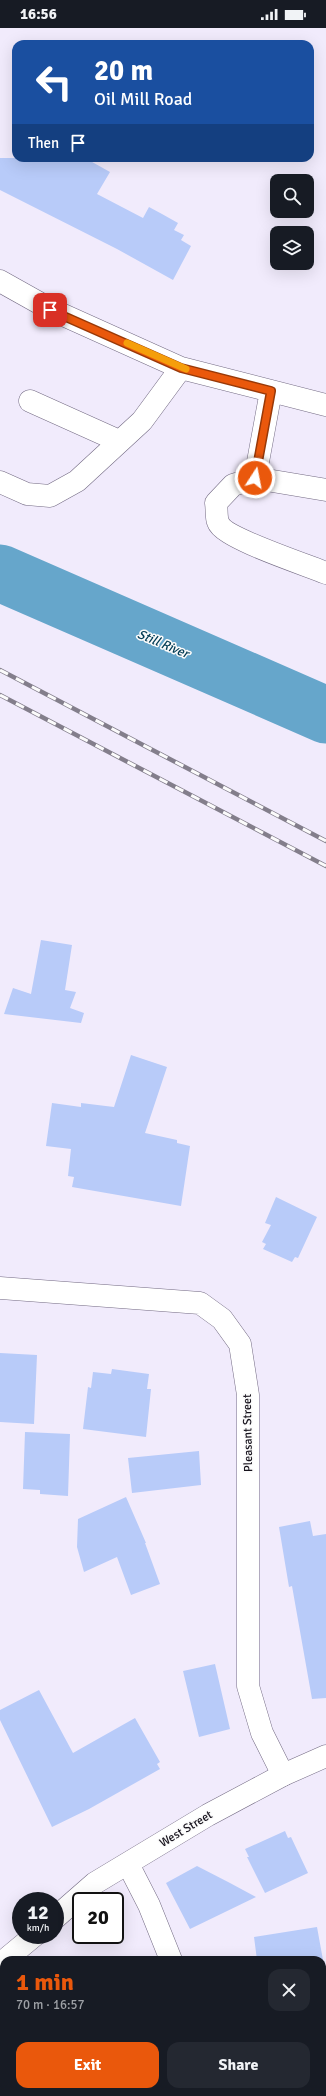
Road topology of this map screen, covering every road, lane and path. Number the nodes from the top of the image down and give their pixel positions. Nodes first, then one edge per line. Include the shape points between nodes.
1 (0, 281) edge
2 (181, 368) junction
3 (271, 391) junction
4 (30, 401) dead end
5 (326, 405) edge
6 (120, 441) junction
7 (255, 478) junction
8 (0, 482) edge
9 (326, 490) edge
10 (326, 573) edge
11 (0, 1288) edge
12 (326, 1758) edge
13 (283, 1775) junction
14 (128, 1864) junction
15 (64, 1910) edge
16 (25, 1944) edge
17 (11, 1956) edge
18 (169, 1956) edge

1 - 2 street via 50,310
2 - 3 street
2 - 6 street via 142,421
3 - 5 street
3 - 7 street
4 - 6 street
6 - 8 street via 77,481 50,496 27,494
7 - 9 street
7 - 10 street via 233,486 216,503 218,523 228,533 247,542
11 - 13 street, Pleasant Street via 200,1303 222,1319 240,1344 248,1395 248,1686 262,1733
12 - 13 street, West Street
13 - 14 street, West Street
14 - 15 street, West Street via 95,1883
14 - 18 street via 149,1905
16 - 17 street

